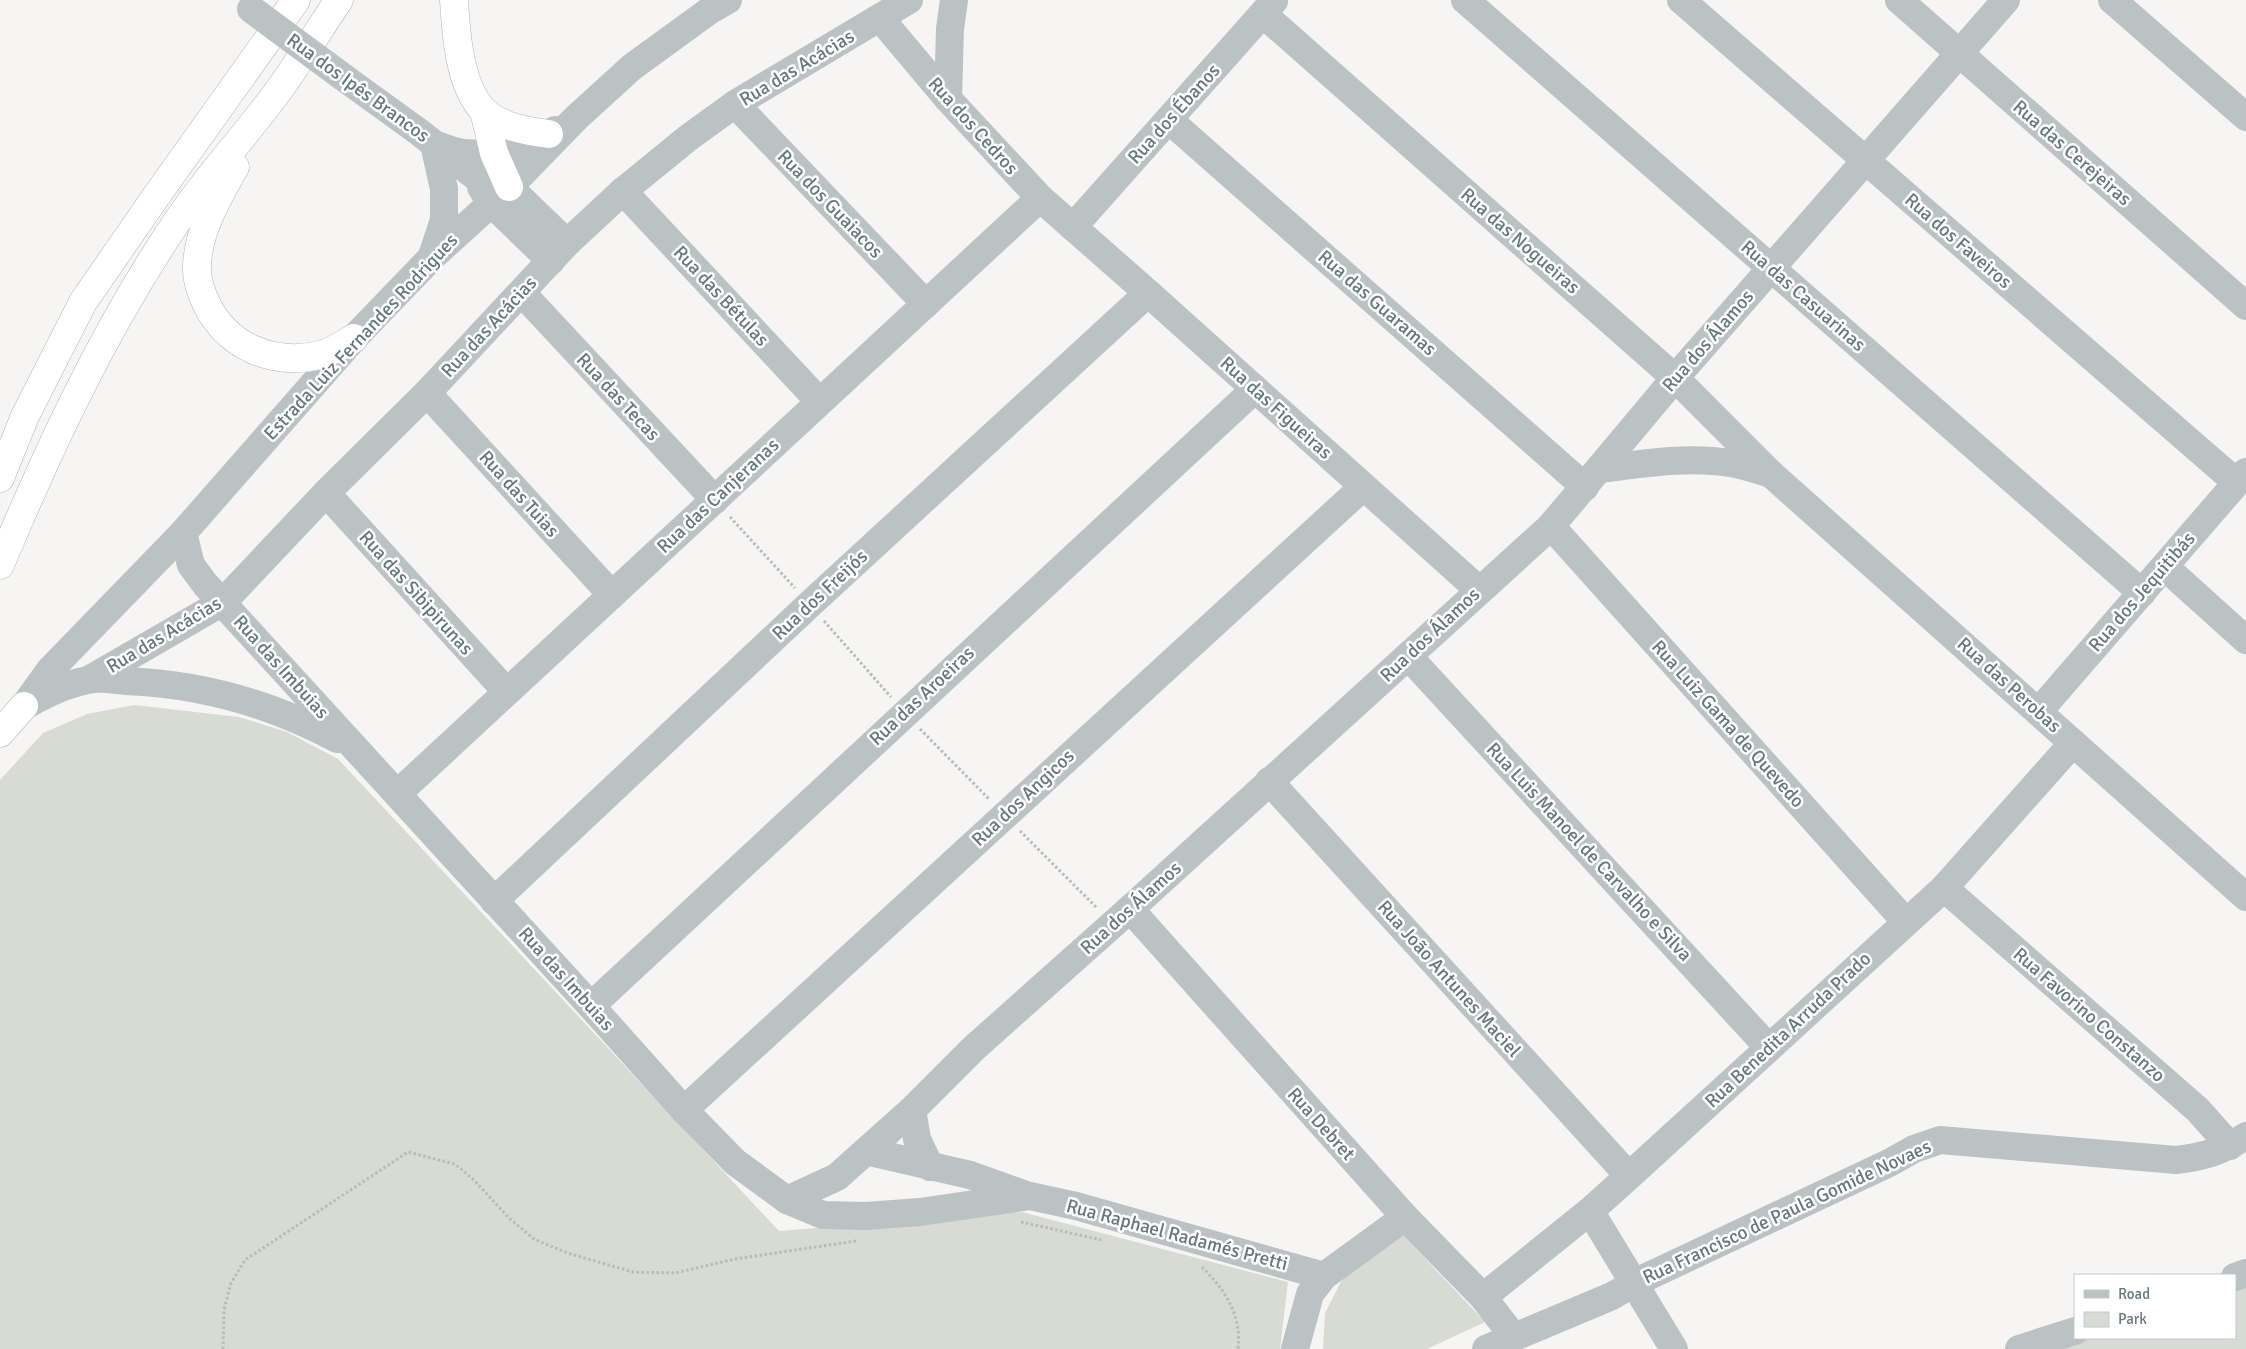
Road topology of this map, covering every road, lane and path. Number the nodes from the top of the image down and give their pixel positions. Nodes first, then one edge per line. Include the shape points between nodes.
1 (296, 0) edge
2 (339, 0) edge
3 (454, 0) edge
4 (728, 0) edge
5 (909, 0) edge
6 (954, 0) edge
7 (1465, 0) edge
8 (1681, 0) edge
9 (1899, 0) edge
10 (2006, 0) edge
11 (2112, 0) edge
12 (246, 5) edge
13 (1269, 7) edge
14 (880, 18) junction
15 (1961, 54) junction
16 (275, 95) junction
17 (948, 99) junction
18 (735, 104) junction
19 (484, 111) junction
20 (2246, 117) edge
21 (576, 118) junction
22 (1169, 120) junction
23 (549, 134) junction
24 (434, 144) junction
25 (494, 153) junction
26 (1866, 160) junction
27 (623, 191) junction
28 (499, 195) junction
29 (1040, 198) junction
30 (1073, 227) junction
31 (559, 252) junction
32 (432, 257) junction
33 (1772, 268) junction
34 (522, 293) junction
35 (1148, 293) junction
36 (926, 304) junction
37 (2246, 306) edge
38 (354, 338) junction
39 (1675, 378) junction
40 (1255, 389) junction
41 (427, 393) junction
42 (819, 401) junction
43 (1771, 474) junction
44 (2241, 477) edge
45 (0, 478) edge
46 (1592, 478) junction
47 (1363, 487) junction
48 (326, 493) junction
49 (715, 500) junction
50 (1551, 526) junction
51 (182, 533) junction
52 (0, 565) edge
53 (2164, 567) junction
54 (1478, 590) junction
55 (2142, 593) junction
56 (612, 595) junction
57 (223, 602) junction
58 (2246, 640) edge
59 (1408, 656) junction
60 (90, 679) junction
61 (506, 692) junction
62 (24, 706) junction
63 (2039, 712) junction
64 (0, 733) edge
65 (2074, 743) junction
66 (354, 748) junction
67 (1270, 781) junction
68 (397, 794) junction
69 (1944, 888) junction
70 (2246, 897) edge
71 (494, 901) junction
72 (1130, 909) junction
73 (1906, 922) junction
74 (591, 1006) junction
75 (1768, 1048) junction
76 (684, 1110) junction
77 (912, 1110) junction
78 (2238, 1141) edge
79 (866, 1151) junction
80 (930, 1167) junction
81 (1630, 1176) junction
82 (1030, 1196) junction
83 (787, 1200) junction
84 (1590, 1211) junction
85 (1405, 1218) junction
86 (1016, 1221) dead end
87 (861, 1240) dead end
88 (1110, 1242) dead end
89 (1200, 1265) dead end
90 (1324, 1276) junction
91 (1634, 1283) junction
92 (1483, 1297) junction
93 (2074, 1331) edge
94 (1513, 1336) junction
95 (224, 1349) edge
96 (1238, 1349) edge
97 (1295, 1349) edge
98 (1486, 1349) edge
99 (1674, 1349) edge
100 (2020, 1349) edge

1 - 45 highway via 83,302 25,416
2 - 16 highway
3 - 19 highway via 465,75 473,96
4 - 21 street, Estrada Luiz Fernandes Rodrigues via 632,67
5 - 14 street, Rua das Acácias
6 - 17 street
7 - 33 street, Rua das Casuarinas
8 - 26 street, Rua dos Faveiros
9 - 15 street, Rua das Cerejeiras
10 - 15 street, Rua dos Álamos
11 - 20 street
12 - 24 street, Rua dos Ipês Brancos, bridge
13 - 22 street, Rua dos Ébanos
13 - 39 street, Rua das Nogueiras
14 - 17 street, Rua dos Cedros
14 - 18 street, Rua das Acácias
15 - 26 street, Rua dos Álamos
15 - 37 street, Rua das Cerejeiras
16 - 38 highway via 208,220 196,268 202,293 212,315 225,332 245,348 270,357 322,355
16 - 52 highway via 172,228 114,321 40,468
17 - 29 street, Rua dos Cedros
18 - 27 street, Rua das Acácias
18 - 36 street, Rua dos Guaiacos
19 - 23 highway via 518,129
19 - 25 highway
21 - 23 street
21 - 28 street, Estrada Luiz Fernandes Rodrigues
22 - 30 street, Rua dos Ébanos
22 - 46 street, Rua das Guaramas
23 - 25 street
24 - 25 street via 462,153
24 - 28 street, Rua dos Ipês Brancos
24 - 32 street via 444,189 444,220
25 - 28 highway
26 - 33 street, Rua dos Álamos
26 - 44 street, Rua dos Faveiros
27 - 31 street, Rua das Acácias
27 - 42 street, Rua das Bétulas
28 - 31 street, Rua dos Ipês Brancos
28 - 32 street, Estrada Luiz Fernandes Rodrigues
29 - 30 street, Rua dos Cedros
29 - 36 street, Rua das Canjeranas
30 - 35 street, Rua das Figueiras
31 - 34 street, Rua das Acácias
32 - 38 street, Estrada Luiz Fernandes Rodrigues
33 - 39 street, Rua dos Álamos
33 - 55 street, Rua das Casuarinas
34 - 41 street, Rua das Acácias
34 - 49 street, Rua das Tecas
35 - 40 street, Rua das Figueiras
35 - 71 street, Rua dos Freijós via 817,597
36 - 42 street, Rua das Canjeranas
38 - 51 street, Estrada Luiz Fernandes Rodrigues
39 - 43 street, Rua das Nogueiras
39 - 46 street, Rua dos Álamos
40 - 47 street, Rua das Figueiras
40 - 74 street, Rua das Aroeiras
41 - 48 street, Rua das Acácias
41 - 56 street, Rua das Tuias
42 - 49 street, Rua das Canjeranas
43 - 46 street via 1730,463 1653,462
43 - 63 street, Rua das Perobas
44 - 53 street, Rua dos Jequitibás
46 - 50 street, Rua dos Álamos
47 - 54 street, Rua das Figueiras
47 - 76 street, Rua dos Angicos
48 - 57 street, Rua das Acácias
48 - 61 street, Rua das Sibipirunas
49 - 56 street, Rua das Canjeranas
50 - 54 street, Rua dos Álamos
50 - 73 street, Rua Luiz Gama de Quevedo
51 - 57 street, Rua das Imbuias via 191,565
51 - 62 street, Estrada Luiz Fernandes Rodrigues via 50,670
53 - 55 street, Rua dos Jequitibás
53 - 58 street
54 - 59 street, Rua dos Álamos
55 - 63 street, Rua dos Jequitibás
56 - 61 street, Rua das Canjeranas
57 - 60 street, Rua das Acácias
57 - 66 street, Rua das Imbuias
59 - 67 street, Rua dos Álamos
59 - 75 street, Rua Luis Manoel de Carvalho e Silva
60 - 62 street, Rua das Imbuias via 58,689
60 - 66 street, Rua das Imbuias via 160,682 261,705 307,723
61 - 68 street, Rua das Canjeranas
62 - 64 highway
63 - 65 street, Rua das Perobas
65 - 69 street, Rua Benedita Arruda Prado
65 - 70 street, Rua das Perobas
66 - 68 street, Rua das Imbuias
67 - 72 street, Rua dos Álamos
67 - 81 street, Rua João Antunes Maciel
68 - 71 street, Rua das Imbuias
69 - 73 street, Rua Benedita Arruda Prado
69 - 78 street, Rua Favorino Constanzo via 2198,1110
71 - 74 street, Rua das Imbuias
72 - 77 street, Rua dos Álamos via 974,1048
72 - 85 street, Rua Debret
73 - 75 street, Rua Benedita Arruda Prado
74 - 76 street, Rua das Imbuias
75 - 81 street, Rua Benedita Arruda Prado
76 - 83 street, Rua das Imbuias via 735,1162
77 - 79 street, Rua dos Álamos
77 - 80 street via 917,1139
78 - 91 street, Rua Francisco de Paula Gomide Novaes via 2204,1157 2176,1160 1940,1140 1914,1148 1889,1163
79 - 80 street, Rua Raphael Radamés Pretti
79 - 83 street, Rua dos Álamos via 837,1176
80 - 82 street, Rua Raphael Radamés Pretti via 970,1175
81 - 84 street, Rua Benedita Arruda Prado
82 - 83 street, Rua Raphael Radamés Pretti via 920,1212 866,1216 822,1215
82 - 90 street, Rua Raphael Radamés Pretti
84 - 91 street
84 - 92 street, Rua Benedita Arruda Prado
85 - 90 street
85 - 92 street, Rua Debret
86 - 88 path
87 - 95 path via 735,1259 675,1272 633,1272 567,1253 534,1239 455,1164 408,1152 245,1260 228,1292 224,1310
89 - 96 path via 1220,1285 1235,1311
90 - 97 street via 1310,1294
91 - 94 street, Rua Francisco de Paula Gomide Novaes via 1612,1296
91 - 99 street
92 - 94 street, Rua Debret
93 - 100 street
94 - 98 street, Rua Francisco de Paula Gomide Novaes

